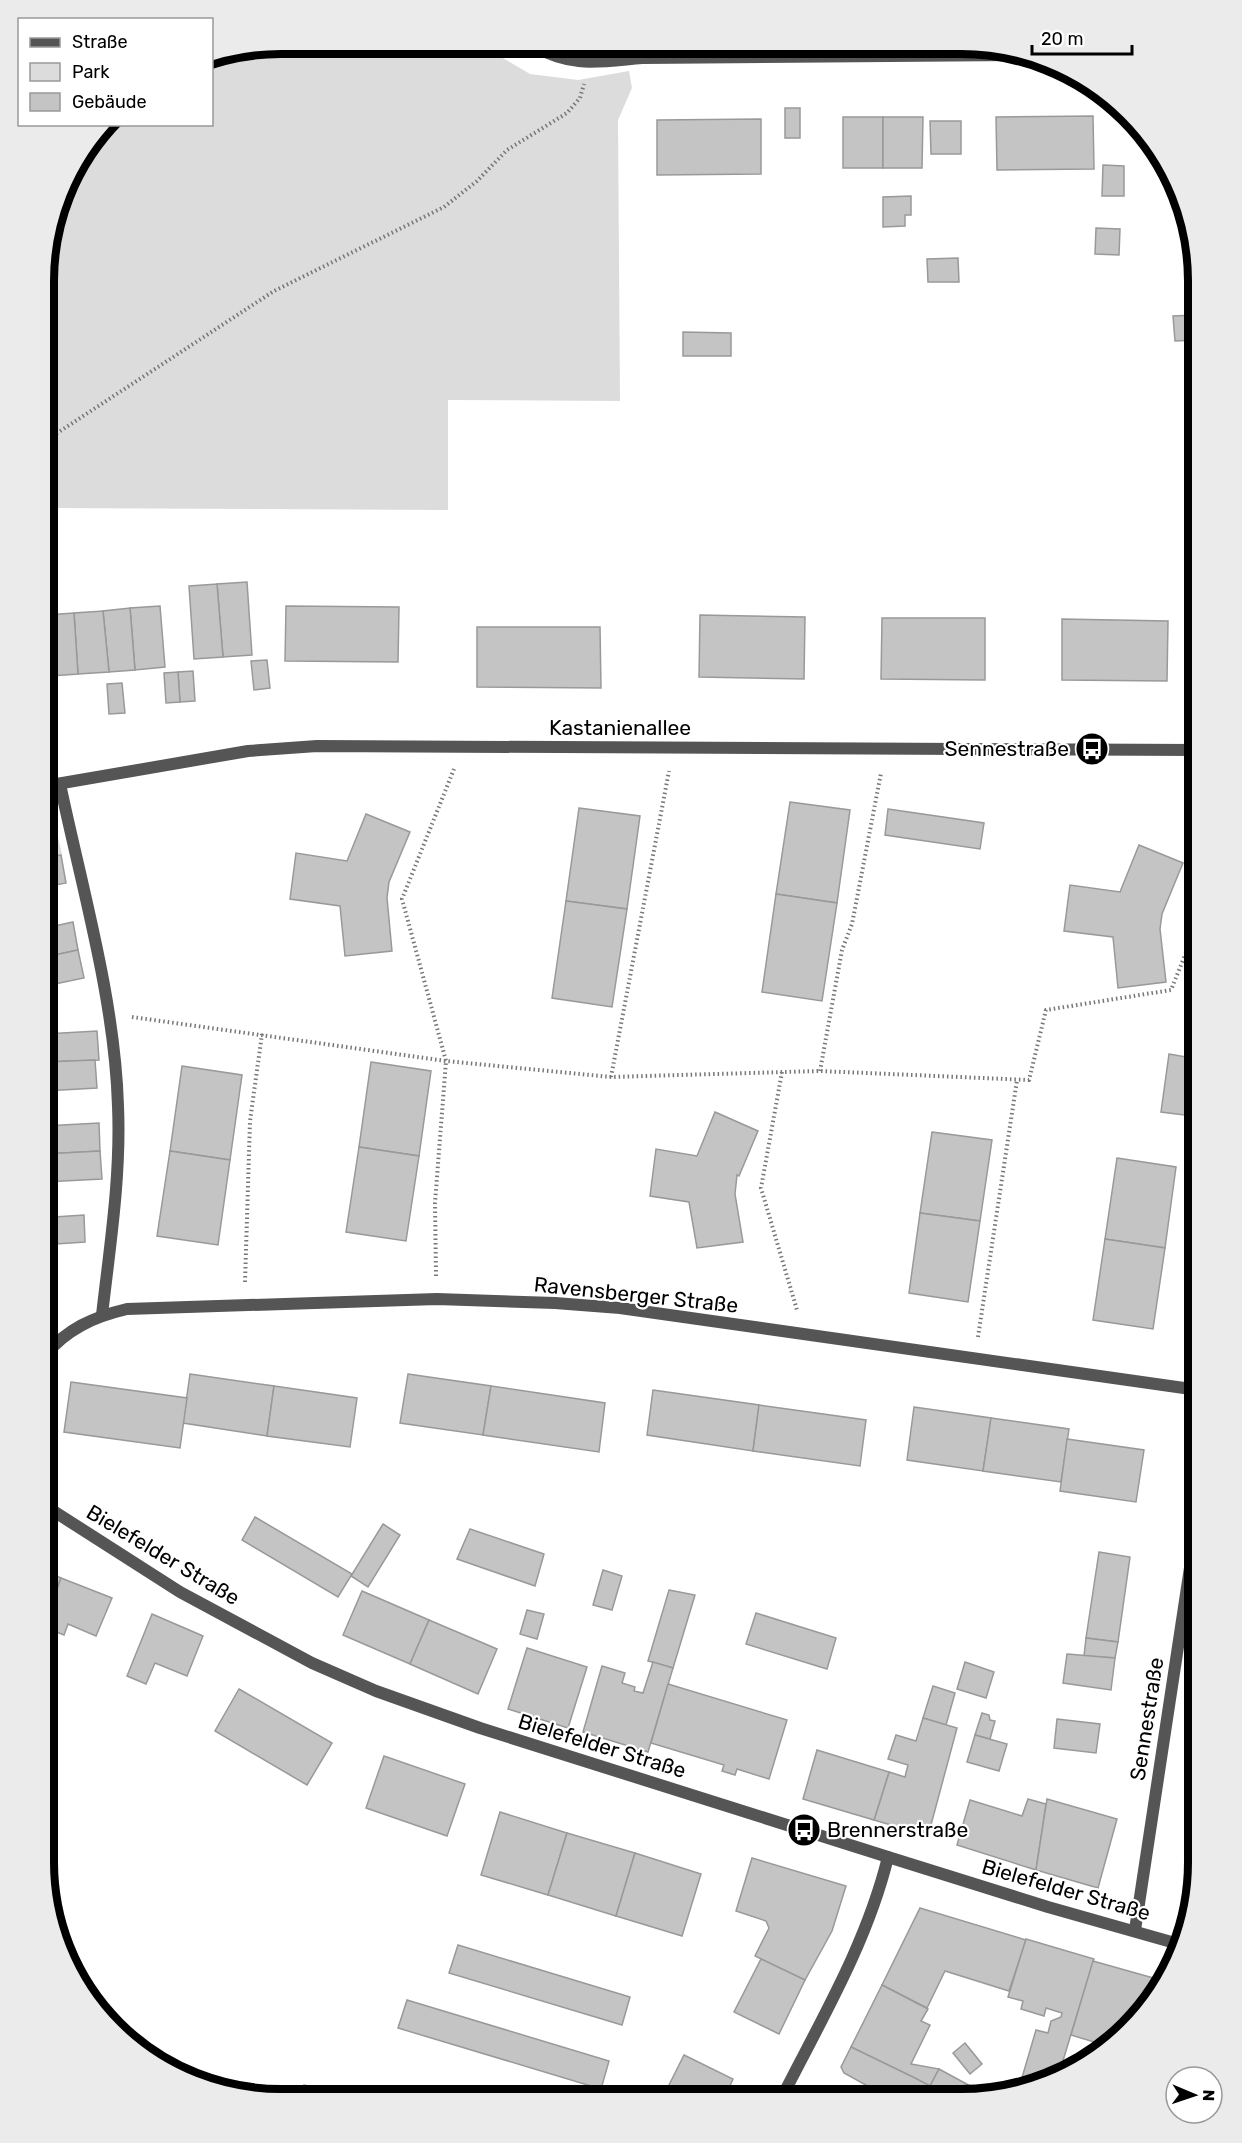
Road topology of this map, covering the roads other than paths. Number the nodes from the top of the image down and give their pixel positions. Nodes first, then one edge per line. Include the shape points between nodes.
1 (548, 54) edge
2 (986, 55) edge
3 (1188, 750) edge
4 (60, 784) junction
5 (54, 785) edge
6 (102, 1315) junction
7 (54, 1344) edge
8 (1188, 1389) edge
9 (54, 1511) edge
10 (1188, 1580) edge
11 (888, 1857) junction
12 (1134, 1930) junction
13 (1173, 1942) edge
14 (786, 2089) edge

1 - 2 street via 584,63 642,58
3 - 4 street, Kastanienallee via 286,748 248,751
4 - 5 street, Kastanienallee
4 - 6 street via 107,1013 118,1104 119,1151
6 - 7 street, Ravensberger Straße via 79,1325
6 - 8 street, Ravensberger Straße via 127,1309 437,1299 620,1308
9 - 11 street, Bielefelder Straße via 180,1592 312,1663 376,1691 480,1728
10 - 12 street, Sennestraße
11 - 12 street, Bielefelder Straße
11 - 14 street via 869,1920
12 - 13 street, Bielefelder Straße

